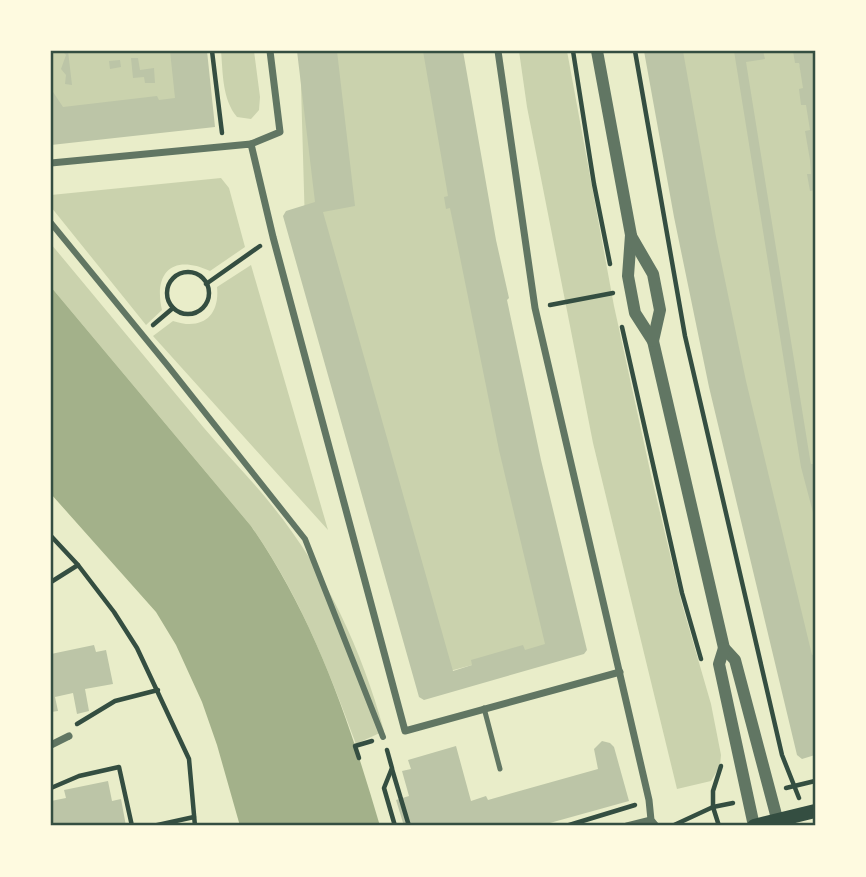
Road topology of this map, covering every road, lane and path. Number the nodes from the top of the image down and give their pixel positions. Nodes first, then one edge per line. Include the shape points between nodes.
1 (212, 51) edge
2 (270, 51) edge
3 (498, 51) edge
4 (573, 51) edge
5 (597, 51) edge
6 (635, 51) edge
7 (251, 144) junction
8 (224, 148) junction
9 (51, 163) edge
10 (51, 223) edge
11 (631, 235) junction
12 (273, 237) junction
13 (611, 273) dead end
14 (613, 282) dead end
15 (206, 284) junction
16 (677, 289) junction
17 (615, 292) junction
18 (656, 292) junction
19 (632, 297) junction
20 (617, 306) dead end
21 (173, 308) junction
22 (535, 308) junction
23 (620, 319) dead end
24 (142, 334) junction
25 (653, 341) junction
26 (51, 536) edge
27 (78, 565) junction
28 (51, 582) edge
29 (724, 648) junction
30 (704, 670) dead end
31 (620, 672) junction
32 (158, 690) junction
33 (484, 708) junction
34 (69, 736) joint
35 (383, 737) joint
36 (51, 745) edge
37 (356, 749) dead end
38 (359, 758) dead end
39 (392, 768) junction
40 (500, 769) dead end
41 (815, 781) edge
42 (51, 789) edge
43 (713, 791) dead end
44 (649, 800) junction
45 (713, 807) junction
46 (815, 811) edge
47 (194, 817) junction
48 (653, 823) edge
49 (779, 823) edge
50 (132, 826) edge
51 (153, 826) edge
52 (195, 826) edge
53 (395, 826) edge
54 (409, 826) edge
55 (566, 826) edge
56 (627, 826) edge
57 (672, 826) edge
58 (719, 826) edge
59 (754, 826) edge

1 - 8 path
2 - 7 street via 280,132
3 - 22 street
4 - 13 path
5 - 11 street
6 - 16 path
7 - 8 street
7 - 12 street
8 - 9 street
10 - 24 street
11 - 18 street via 653,274
11 - 19 street via 628,276
12 - 15 path
12 - 33 street via 405,731
14 - 17 path
15 - 21 path via 207,301 198,311 185,314
15 - 21 path via 194,273 174,277 167,296
16 - 18 path
16 - 41 path via 782,754 796,786
17 - 19 path
17 - 20 path
17 - 22 path
18 - 25 street via 660,310
19 - 25 street via 635,313
21 - 24 path
22 - 31 street
23 - 30 path
24 - 35 street via 305,539
25 - 29 street
26 - 27 path
27 - 28 path
27 - 32 path via 114,612
29 - 49 street via 734,660
29 - 59 street via 719,664
31 - 33 street
31 - 44 street
32 - 34 path via 115,701 77,724
32 - 47 path via 189,760
33 - 40 lane
34 - 36 street
35 - 39 path
37 - 38 path
39 - 53 path via 384,789
39 - 54 path
42 - 50 path via 79,776 118,767
43 - 45 path
44 - 48 street
44 - 55 path
45 - 57 path
45 - 58 path
46 - 49 main road
47 - 51 path
47 - 52 path
48 - 56 street
49 - 59 main road

